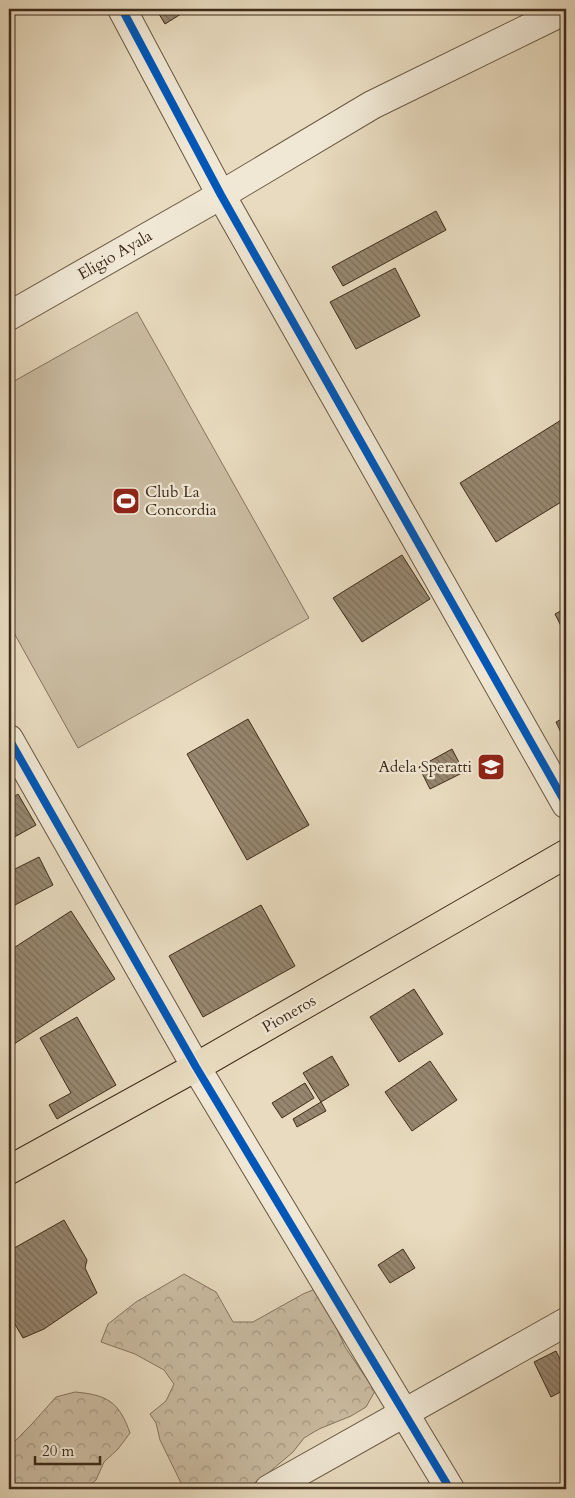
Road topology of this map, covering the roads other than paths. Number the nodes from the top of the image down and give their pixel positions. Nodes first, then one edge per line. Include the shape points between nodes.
1 (122, 9) edge
2 (566, 10) edge
3 (221, 195) junction
4 (9, 316) edge
5 (9, 740) edge
6 (566, 804) edge
7 (566, 854) edge
8 (196, 1067) junction
9 (9, 1170) edge
10 (566, 1322) edge
11 (404, 1413) junction
12 (269, 1489) edge
13 (450, 1489) edge

1 - 3 street
2 - 3 street, Eligio Ayala via 372,105
3 - 4 street, Eligio Ayala
3 - 6 street
5 - 8 street
7 - 8 main road, Pioneros
8 - 9 main road, Pioneros
8 - 11 street
10 - 11 street
11 - 12 street
11 - 13 street

